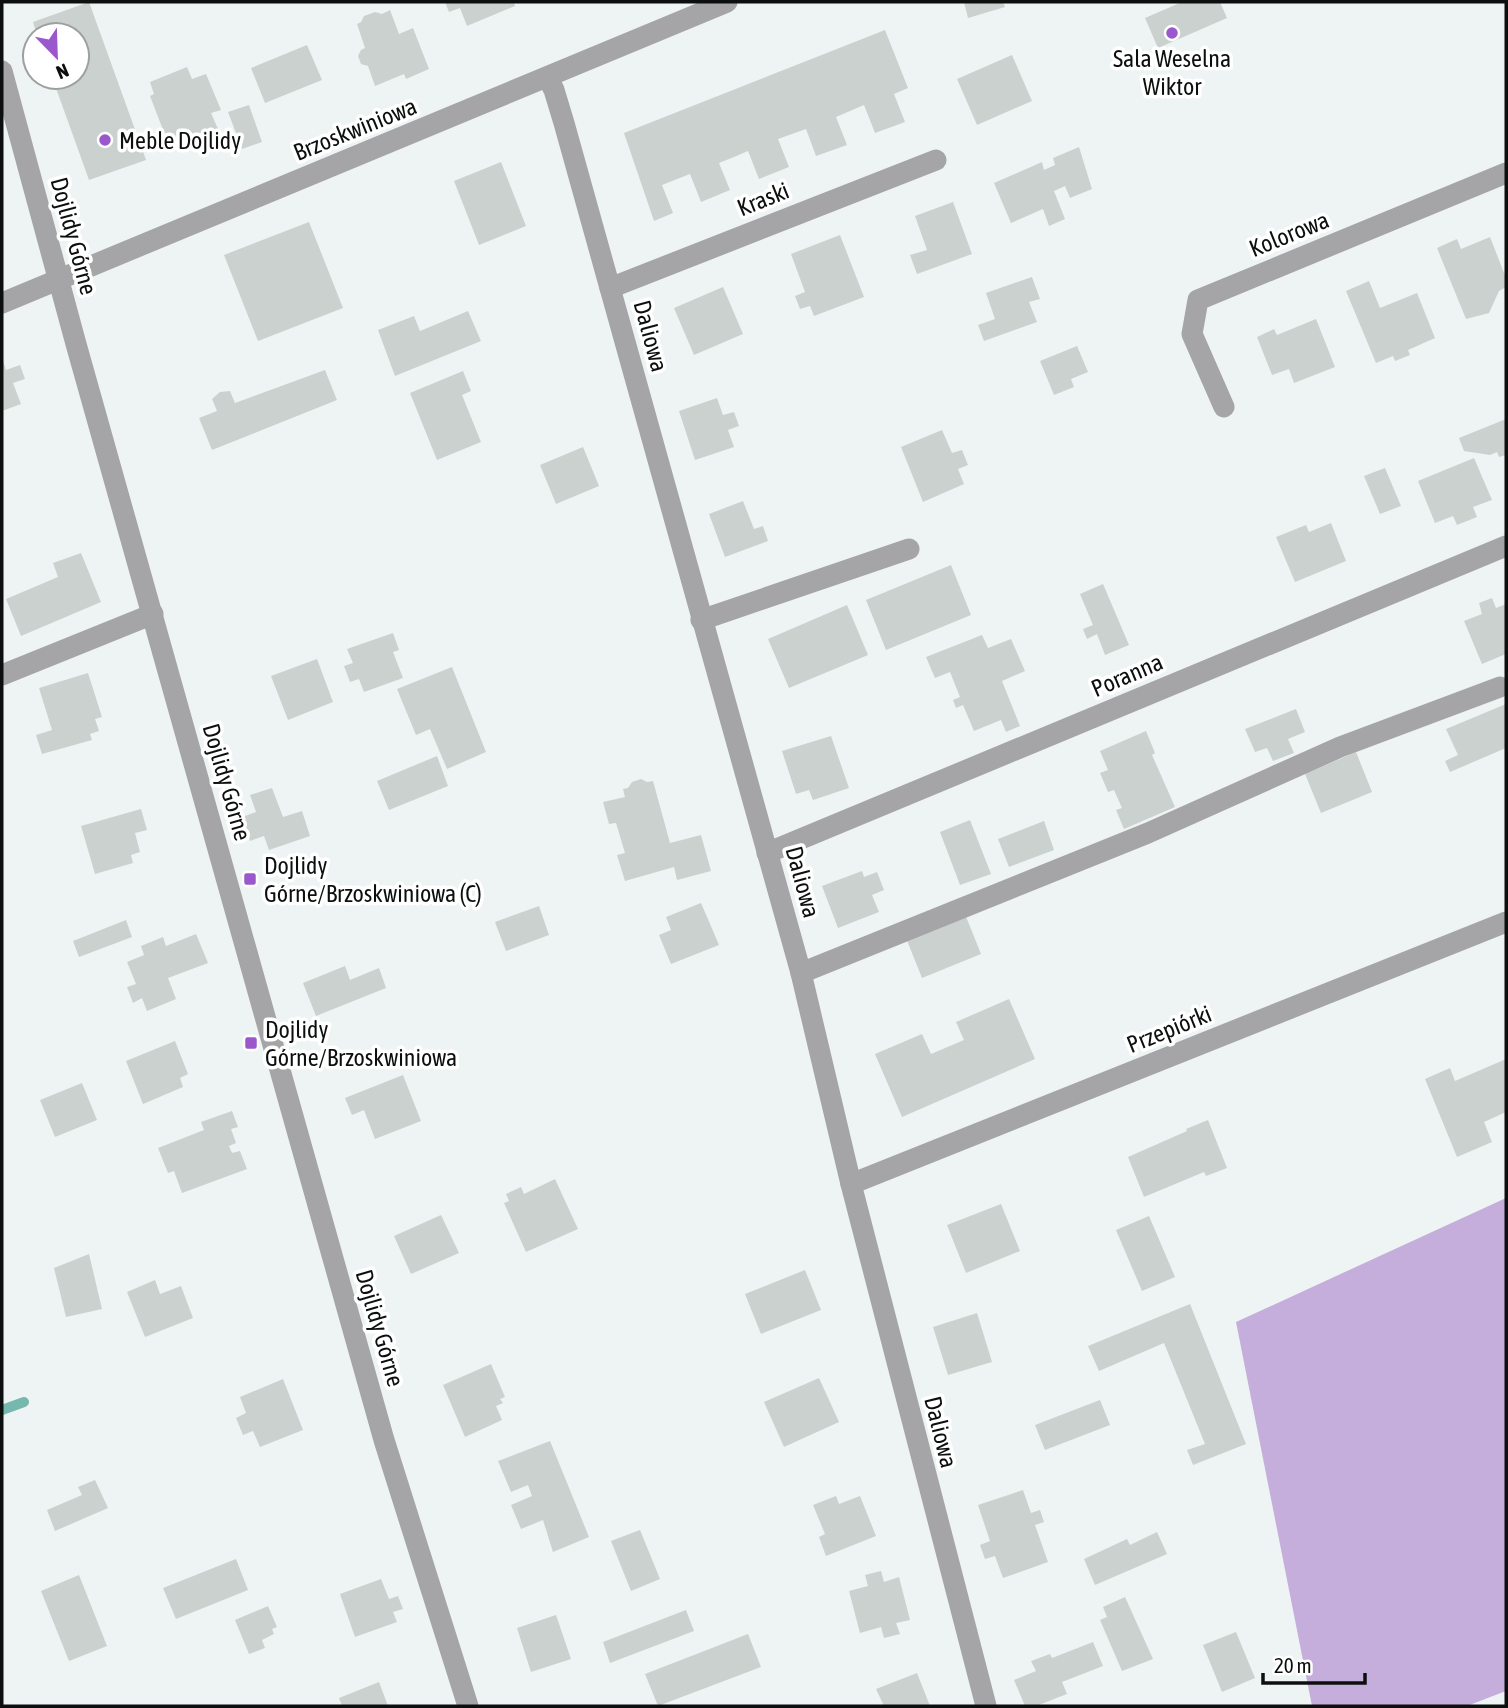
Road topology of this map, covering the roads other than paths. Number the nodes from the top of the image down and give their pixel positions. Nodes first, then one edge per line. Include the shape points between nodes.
1 (727, 2) edge
2 (2, 71) edge
3 (548, 78) junction
4 (936, 160) dead end
5 (1506, 173) edge
6 (58, 279) junction
7 (610, 288) junction
8 (2, 303) edge
9 (1224, 407) dead end
10 (1506, 546) edge
11 (909, 549) dead end
12 (153, 614) junction
13 (701, 620) junction
14 (2, 675) edge
15 (1500, 687) dead end
16 (767, 853) junction
17 (1506, 922) edge
18 (801, 973) junction
19 (851, 1184) junction
20 (466, 1706) edge
21 (986, 1706) edge

1 - 3 street, Brzoskwiniowa
2 - 6 street, Dojlidy Górne
3 - 6 street, Brzoskwiniowa
3 - 7 street, Daliowa
4 - 7 street, Kraski
5 - 9 street, Kolorowa via 1198,300 1192,334
6 - 8 street, Brzoskwiniowa
6 - 12 street, Dojlidy Górne
7 - 13 street, Daliowa
10 - 16 street, Poranna
11 - 13 street
12 - 14 street
12 - 20 street, Dojlidy Górne via 384,1440
13 - 16 street, Daliowa
15 - 18 street via 1340,747 1148,833
16 - 18 street, Daliowa
17 - 19 street, Przepiórki
18 - 19 street, Daliowa
19 - 21 street, Daliowa

